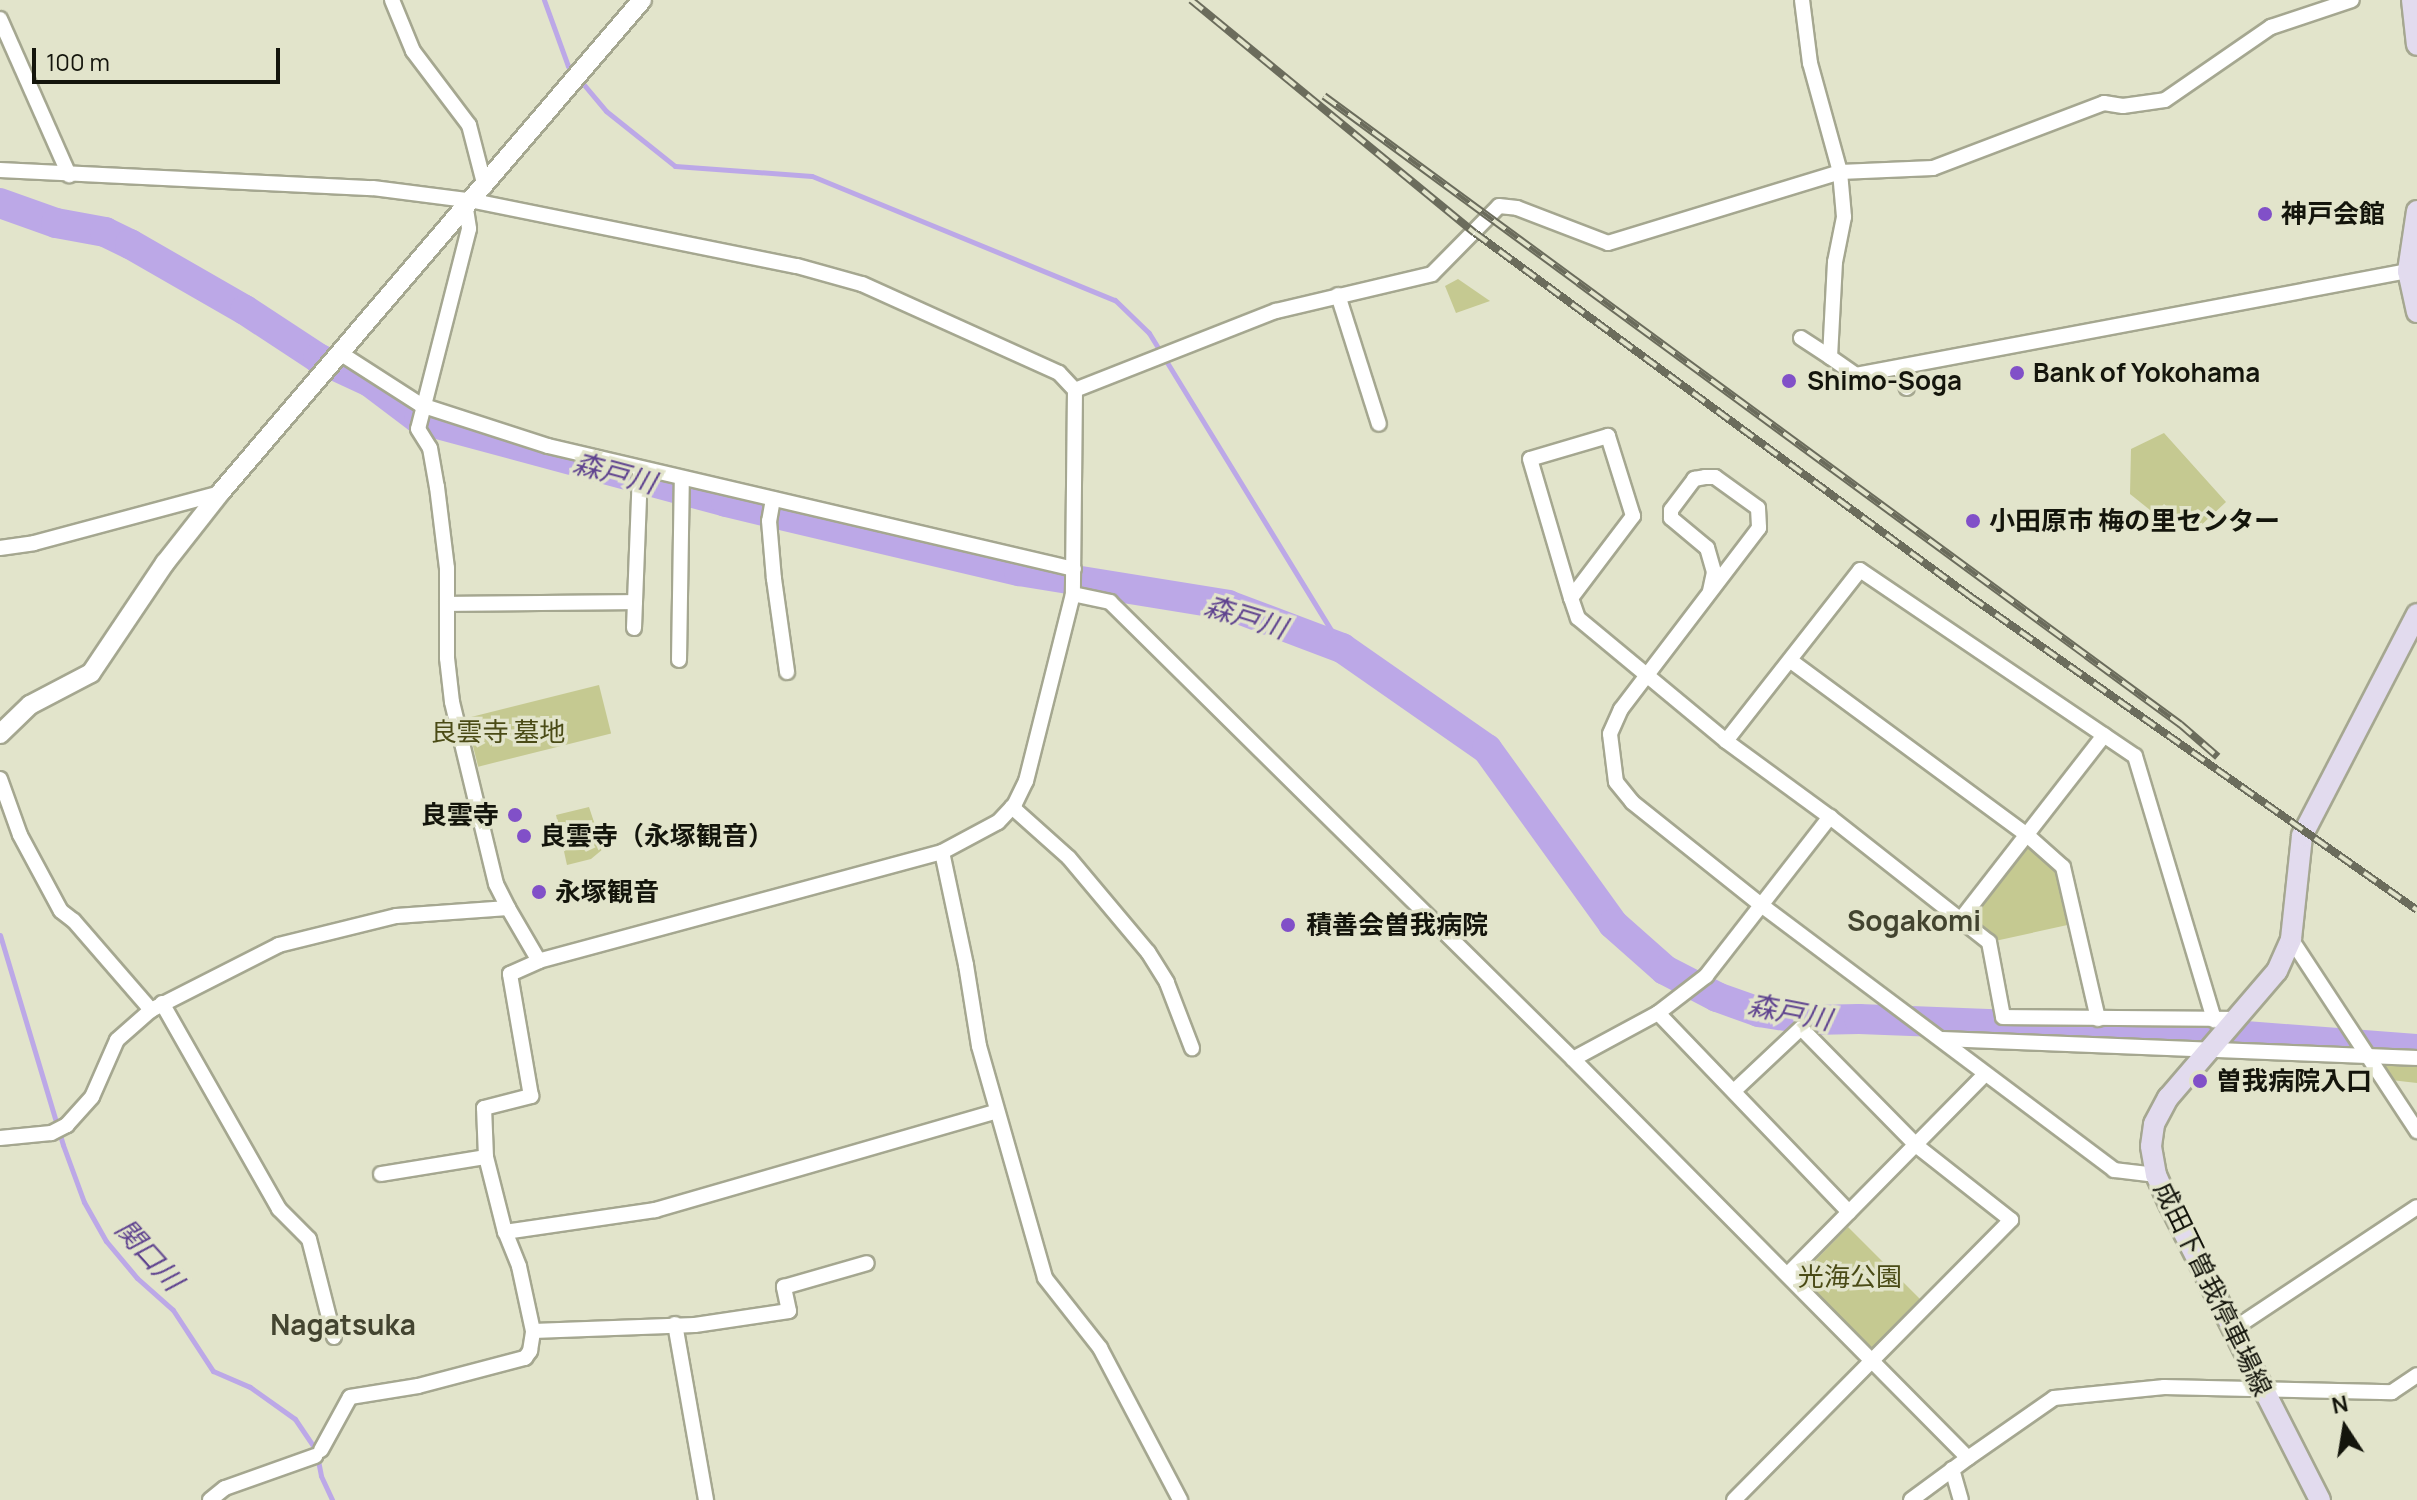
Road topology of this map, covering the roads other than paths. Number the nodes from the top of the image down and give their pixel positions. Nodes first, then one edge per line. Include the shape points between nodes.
1 (392, 0) edge
2 (642, 0) edge
3 (1802, 0) edge
4 (2352, 0) edge
5 (2412, 0) edge
6 (0, 19) edge
7 (2417, 45) edge
8 (0, 170) edge
9 (1840, 172) junction
10 (69, 175) junction
11 (475, 199) junction
12 (2417, 211) edge
13 (2408, 271) junction
14 (1338, 295) junction
15 (2417, 312) edge
16 (1801, 338) dead end
17 (340, 353) junction
18 (1830, 357) junction
19 (1900, 368) junction
20 (1907, 388) dead end
21 (1075, 390) junction
22 (421, 405) junction
23 (1379, 424) dead end
24 (640, 469) junction
25 (682, 479) junction
26 (220, 493) junction
27 (773, 499) junction
28 (0, 548) edge
29 (1074, 569) junction
30 (1710, 591) junction
31 (1073, 594) junction
32 (1571, 598) junction
33 (635, 602) junction
34 (447, 604) junction
35 (2417, 614) edge
36 (634, 628) dead end
37 (679, 660) dead end
38 (1791, 661) junction
39 (787, 672) dead end
40 (1645, 677) junction
41 (0, 734) edge
42 (2104, 735) junction
43 (1726, 741) junction
44 (0, 779) edge
45 (1012, 807) junction
46 (1830, 817) junction
47 (2027, 835) junction
48 (942, 852) junction
49 (1760, 904) junction
50 (508, 908) junction
51 (1961, 919) junction
52 (2291, 939) junction
53 (539, 961) junction
54 (157, 1006) junction
55 (1658, 1013) junction
56 (2098, 1019) junction
57 (2224, 1020) junction
58 (1936, 1036) junction
59 (1192, 1048) dead end
60 (2206, 1050) junction
61 (2366, 1056) junction
62 (2417, 1058) edge
63 (1573, 1059) junction
64 (1985, 1074) junction
65 (1734, 1091) junction
66 (995, 1112) junction
67 (2417, 1131) edge
68 (0, 1138) edge
69 (1917, 1146) junction
70 (486, 1157) junction
71 (381, 1174) dead end
72 (2156, 1175) junction
73 (2417, 1207) edge
74 (1849, 1212) junction
75 (505, 1232) junction
76 (867, 1263) dead end
77 (1788, 1274) junction
78 (675, 1324) junction
79 (2232, 1330) junction
80 (533, 1331) junction
81 (334, 1337) dead end
82 (1871, 1359) junction
83 (2417, 1375) edge
84 (2263, 1389) junction
85 (1968, 1458) junction
86 (1952, 1469) junction
87 (210, 1500) edge
88 (706, 1500) edge
89 (1180, 1500) edge
90 (1734, 1500) edge
91 (1911, 1500) edge
92 (1961, 1500) edge
93 (2320, 1500) edge

1 - 11 street via 413,51 469,125
2 - 11 street
3 - 9 street via 1810,63
4 - 9 street via 2271,27 2165,100 2104,103 1933,168
5 - 7 main road
6 - 10 street
8 - 10 street
9 - 14 street via 1608,243 1499,206 1432,274
9 - 18 street via 1844,217 1835,262
10 - 11 street via 373,188
11 - 17 street
11 - 21 street via 862,284 1059,373
11 - 22 street
12 - 13 main road
13 - 15 main road
13 - 19 street
14 - 21 street via 1276,311
14 - 23 street
16 - 18 street
17 - 22 street
17 - 26 street
18 - 19 street via 1856,375
19 - 20 street
21 - 29 street
22 - 24 street
22 - 34 street via 418,429 430,448 437,487
24 - 25 street
24 - 33 street
25 - 27 street
25 - 37 street
26 - 28 street
26 - 41 street via 91,673 30,705
27 - 29 street
27 - 39 street via 769,521
29 - 31 street
30 - 30 street via 1714,572 1707,548 1671,518 1671,510 1694,479 1705,477 1715,477 1758,508 1760,518 1759,528
30 - 40 street
31 - 45 street via 1034,755
31 - 63 street via 1110,602
32 - 32 street via 1633,516 1608,436 1530,459
32 - 40 street via 1578,618
33 - 34 street
33 - 36 street
34 - 50 street via 452,702 496,884
35 - 52 main road, 成田下曽我停車場線 via 2302,836
38 - 42 street via 1860,570
38 - 43 street
38 - 47 street
40 - 43 street
40 - 49 street via 1610,734 1616,782 1632,802
42 - 47 street
42 - 57 street via 2135,756
43 - 46 street
44 - 54 street via 20,835 61,911
45 - 48 street via 998,822
45 - 59 street via 1069,858 1148,952 1167,983
46 - 49 street
46 - 51 street
47 - 51 street
47 - 56 street via 2063,867
48 - 53 street
48 - 66 street
49 - 55 street via 1702,979
49 - 58 street
50 - 53 street
50 - 54 street via 396,916 279,945
51 - 56 street via 1989,942 2003,1017
52 - 57 main road, 成田下曽我停車場線 via 2277,971
52 - 61 street
53 - 70 street via 510,974 531,1096 484,1108
54 - 68 street via 117,1040 92,1097 67,1125 51,1133
54 - 81 street via 279,1209 309,1239
55 - 63 street
55 - 65 street
56 - 57 street
57 - 60 main road, 成田下曽我停車場線
58 - 60 street
58 - 64 street
60 - 61 street
60 - 72 main road, 成田下曽我停車場線 via 2154,1124
61 - 62 street
61 - 67 street
63 - 77 street
64 - 69 street
64 - 72 street via 2114,1170
65 - 69 street via 1801,1028
65 - 74 street
66 - 75 street via 655,1210
66 - 89 street via 1045,1278 1100,1348
69 - 74 street
69 - 82 street via 2011,1220
70 - 71 street
70 - 75 street
72 - 79 main road, 成田下曽我停車場線
73 - 79 street
74 - 77 street
75 - 80 street via 519,1266
76 - 78 street via 784,1287 789,1311
77 - 82 street
78 - 80 street
78 - 88 street
79 - 84 main road, 成田下曽我停車場線
80 - 87 street via 525,1358 418,1386 350,1397 318,1453 225,1488
82 - 85 street
82 - 90 street
83 - 84 street via 2392,1392
84 - 85 street via 2164,1387 2054,1398
84 - 93 main road, 成田下曽我停車場線
85 - 86 street
86 - 91 street
86 - 92 street

